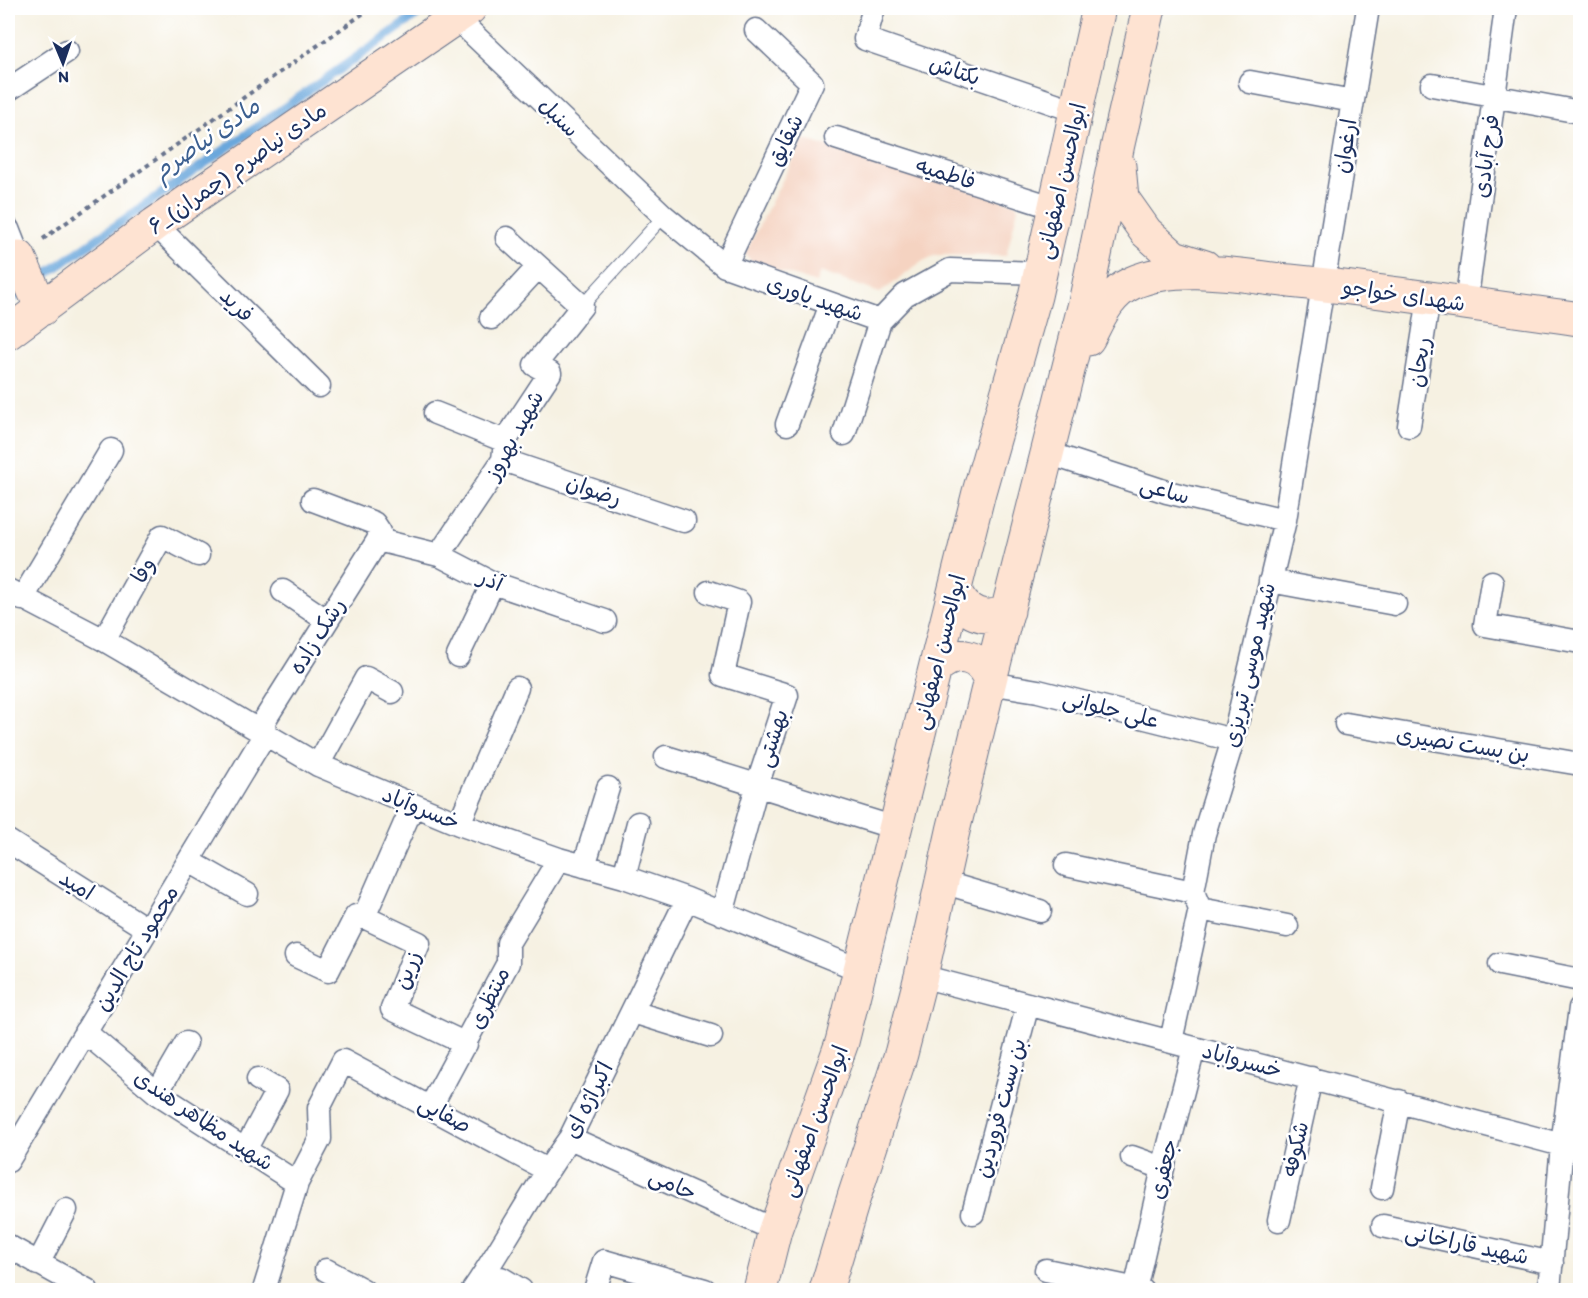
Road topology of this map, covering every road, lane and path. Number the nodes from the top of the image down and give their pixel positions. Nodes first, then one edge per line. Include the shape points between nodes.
1 (371, 8) edge
2 (874, 8) edge
3 (1099, 8) edge
4 (1149, 8) edge
5 (1368, 8) edge
6 (1506, 8) edge
7 (462, 12) edge
8 (756, 30) dead end
9 (67, 51) dead end
10 (1250, 82) dead end
11 (1432, 86) dead end
12 (8, 90) edge
13 (1494, 98) junction
14 (1353, 101) junction
15 (1076, 111) junction
16 (1581, 112) edge
17 (836, 138) dead end
18 (1118, 144) junction
19 (1055, 208) junction
20 (664, 216) junction
21 (155, 224) junction
22 (507, 238) dead end
23 (11, 249) edge
24 (725, 266) junction
25 (538, 267) junction
26 (1040, 273) junction
27 (1226, 274) junction
28 (1323, 284) junction
29 (1428, 298) junction
30 (831, 304) junction
31 (1466, 304) junction
32 (582, 306) junction
33 (42, 309) junction
34 (491, 318) dead end
35 (1581, 319) edge
36 (880, 321) junction
37 (8, 333) edge
38 (1065, 382) junction
39 (319, 386) dead end
40 (435, 413) dead end
41 (787, 424) dead end
42 (1409, 426) dead end
43 (844, 434) dead end
44 (111, 450) dead end
45 (504, 450) junction
46 (1048, 453) junction
47 (313, 500) dead end
48 (1284, 520) junction
49 (684, 521) dead end
50 (378, 540) junction
51 (198, 555) dead end
52 (439, 555) junction
53 (1270, 581) junction
54 (1492, 582) dead end
55 (493, 583) junction
56 (955, 590) junction
57 (284, 591) dead end
58 (709, 592) dead end
59 (15, 595) edge
60 (1395, 604) dead end
61 (1008, 610) junction
62 (326, 620) junction
63 (605, 621) dead end
64 (104, 640) junction
65 (1581, 642) edge
66 (458, 656) dead end
67 (937, 667) junction
68 (990, 681) junction
69 (517, 688) dead end
70 (392, 692) dead end
71 (1346, 724) dead end
72 (265, 734) junction
73 (1233, 740) junction
74 (666, 757) dead end
75 (1581, 764) edge
76 (318, 765) junction
77 (757, 786) junction
78 (608, 788) dead end
79 (413, 806) junction
80 (638, 823) dead end
81 (459, 824) junction
82 (895, 828) junction
83 (8, 841) edge
84 (559, 859) junction
85 (189, 861) junction
86 (1066, 865) dead end
87 (584, 866) junction
88 (624, 877) junction
89 (942, 882) junction
90 (247, 894) dead end
91 (687, 899) junction
92 (1197, 901) junction
93 (1040, 911) dead end
94 (722, 914) junction
95 (364, 917) junction
96 (1287, 926) dead end
97 (147, 929) junction
98 (296, 956) dead end
99 (1500, 964) dead end
100 (860, 970) junction
101 (921, 976) junction
102 (1581, 980) edge
103 (1028, 1004) junction
104 (633, 1012) junction
105 (1580, 1013) edge
106 (85, 1032) junction
107 (711, 1036) dead end
108 (1171, 1041) junction
109 (186, 1043) dead end
110 (466, 1044) junction
111 (1194, 1048) junction
112 (343, 1061) joint
113 (1311, 1078) junction
114 (258, 1079) dead end
115 (157, 1093) junction
116 (1399, 1101) junction
117 (431, 1107) junction
118 (570, 1138) junction
119 (1571, 1146) edge
120 (244, 1150) junction
121 (1132, 1157) dead end
122 (8, 1161) edge
123 (1163, 1168) junction
124 (547, 1170) junction
125 (297, 1183) junction
126 (1382, 1188) dead end
127 (66, 1210) dead end
128 (973, 1213) dead end
129 (1278, 1220) dead end
130 (1383, 1226) dead end
131 (775, 1230) junction
132 (8, 1246) edge
133 (1552, 1263) junction
134 (38, 1264) junction
135 (326, 1270) dead end
136 (1046, 1270) dead end
137 (501, 1278) dead end
138 (87, 1290) edge
139 (264, 1290) edge
140 (363, 1290) edge
141 (473, 1290) edge
142 (521, 1290) edge
143 (595, 1290) edge
144 (705, 1290) edge
145 (760, 1290) edge
146 (826, 1290) edge
147 (1137, 1290) edge
148 (1549, 1290) edge

1 - 23 path
2 - 15 street, بکتاش via 865,39
3 - 15 main road, ابوالحسن اصفهانی
4 - 18 main road, ابوالحسن اصفهانی
5 - 14 street, ارغوان
6 - 13 street, فرح آبادی
7 - 20 street, سنبل
7 - 21 main road, ۶_مادی نیاصرم (چمران)
8 - 24 street, شقایق via 812,83
9 - 12 street
10 - 14 street
11 - 13 street
13 - 16 street
13 - 31 street, فرح آبادی
14 - 28 street, ارغوان
15 - 19 main road, ابوالحسن اصفهانی
17 - 19 street, فاطمیه
18 - 27 main road via 1122,198 1146,232 1174,256
18 - 38 main road, ابوالحسن اصفهانی
19 - 26 main road, ابوالحسن اصفهانی
20 - 24 street, شهید یاوری
20 - 32 lane, شهید بهروز
21 - 33 main road, ۶_مادی نیاصرم (چمران)
21 - 39 street, فرید
22 - 25 street
23 - 33 main road
24 - 30 street, شهید یاوری
25 - 32 street
25 - 34 street
26 - 36 street, شهید یاوری via 950,270 905,295
26 - 56 main road, ابوالحسن اصفهانی
27 - 28 main road, شهدای خواجو
27 - 38 main road via 1169,272 1131,284 1108,301
28 - 29 main road, شهدای خواجو
28 - 48 street, شهید موسی تبریزی
29 - 31 main road, شهدای خواجو
29 - 42 street, ریحان
30 - 36 street, شهید یاوری
30 - 41 street
31 - 35 main road, شهدای خواجو
32 - 45 street, شهید بهروز via 535,365 550,373
33 - 37 main road, ۶_مادی نیاصرم (چمران)
36 - 43 street
38 - 46 main road, ابوالحسن اصفهانی
40 - 45 street, رضوان
44 - 59 street
45 - 49 street, رضوان
45 - 52 street, شهید بهروز
46 - 48 street, ساعی via 1167,492
46 - 61 main road, ابوالحسن اصفهانی
47 - 50 street via 374,523 380,532
48 - 53 street, شهید موسی تبریزی
50 - 52 street, آذر
50 - 62 street, رشک زاده
51 - 64 street, وفا via 162,536
52 - 55 street, آذر
53 - 60 street
53 - 73 street, شهید موسی تبریزی
54 - 65 street via 1485,625
55 - 63 street, آذر
55 - 66 street
56 - 61 main road via 958,599 972,612 990,616
56 - 67 main road, ابوالحسن اصفهانی
57 - 62 street
58 - 77 street, بهشتی via 739,602 723,675 787,694
59 - 64 street, خسروآباد
61 - 68 main road, ابوالحسن اصفهانی
62 - 72 street, رشک زاده via 264,721
64 - 72 street, خسروآباد
67 - 68 main road via 951,658 968,658 982,666
67 - 82 main road, ابوالحسن اصفهانی
68 - 73 street, علی جلوانی
68 - 89 main road, ابوالحسن اصفهانی
69 - 81 street
70 - 76 street via 366,678
71 - 75 street, بن بست نصیری
72 - 76 street, خسروآباد
72 - 85 street, محمود تاج الدین
73 - 92 street, شهید موسی تبریزی via 1204,834
74 - 77 street
76 - 79 street, خسروآباد
77 - 82 street
77 - 94 street, بهشتی
78 - 87 street
79 - 81 street, خسروآباد
79 - 95 street
80 - 88 street
81 - 84 street, خسروآباد
82 - 100 main road, ابوالحسن اصفهانی
83 - 97 street, امید
84 - 87 street, خسروآباد
84 - 110 street, منتظری via 508,943 508,963
85 - 90 street
85 - 97 street, محمود تاج الدین
86 - 92 street
87 - 88 street, خسروآباد
88 - 91 street, خسروآباد
89 - 93 street
89 - 101 main road, ابوالحسن اصفهانی
91 - 94 street, خسروآباد
91 - 104 street, اکبراژه ای
92 - 96 street
92 - 108 street, شهید موسی تبریزی
94 - 100 street, خسروآباد
95 - 98 street via 356,916 328,971
95 - 110 street, زرین via 420,943 392,1009
97 - 106 street, محمود تاج الدین
99 - 102 street
100 - 131 main road, ابوالحسن اصفهانی via 842,1042
101 - 103 street, خسروآباد
101 - 146 main road, ابوالحسن اصفهانی via 901,1054
103 - 108 street, خسروآباد
103 - 128 street, بن بست فروردین
104 - 107 street
104 - 118 street, اکبراژه ای
105 - 119 street
106 - 115 street, شهید مظاهر هندی
106 - 122 street, محمود تاج الدین
108 - 111 street, خسروآباد
109 - 115 street
110 - 117 street, منتظری
111 - 113 street, خسروآباد
111 - 123 street, جعفری
112 - 117 street, صفایی
112 - 125 street, شهید مظاهر هندی via 319,1107 320,1139
113 - 116 street, خسروآباد
113 - 129 street, شکوفه
114 - 120 street via 277,1090
115 - 120 street, شهید مظاهر هندی
116 - 119 street, خسروآباد
116 - 126 street
117 - 124 street, صفایی
118 - 124 street, اکبراژه ای
118 - 131 street, حامی
119 - 133 street
120 - 125 street, شهید مظاهر هندی
121 - 123 street
123 - 147 street, جعفری
124 - 141 street, اکبراژه ای
125 - 139 street, شهید مظاهر هندی
127 - 134 street
130 - 133 street, شهید قاراخانی
131 - 145 main road, ابوالحسن اصفهانی
132 - 134 street
133 - 148 street
134 - 138 street
135 - 140 street
136 - 147 street
137 - 142 street
143 - 144 street via 604,1261

